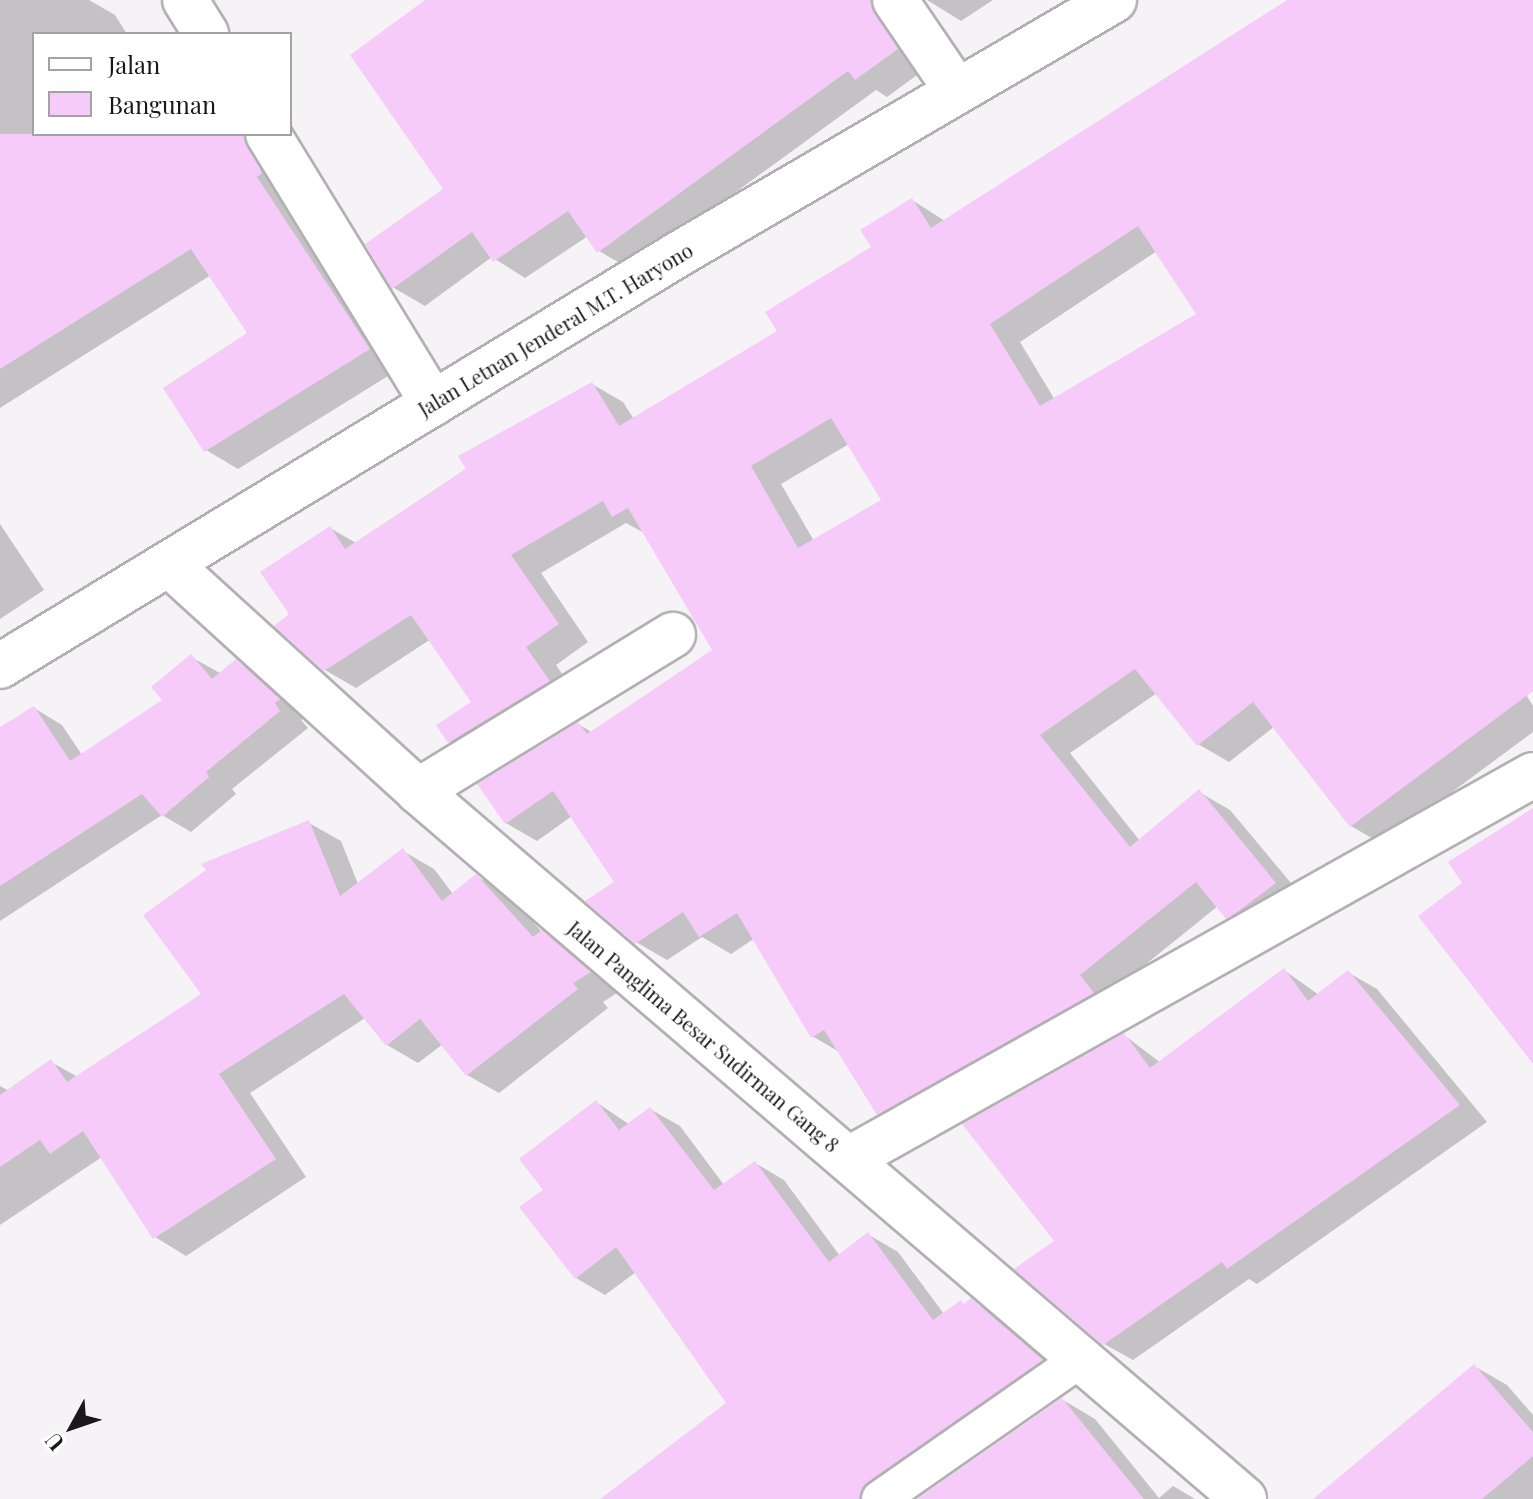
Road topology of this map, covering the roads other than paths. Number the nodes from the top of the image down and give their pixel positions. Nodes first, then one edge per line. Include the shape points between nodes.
1 (185, 0) edge
2 (895, 0) edge
3 (1114, 0) edge
4 (205, 32) edge
5 (957, 91) junction
6 (269, 136) edge
7 (433, 403) junction
8 (170, 565) junction
9 (673, 635) dead end
10 (0, 666) edge
11 (1533, 775) edge
12 (418, 791) junction
13 (849, 1159) junction
14 (1081, 1359) junction
15 (880, 1499) edge
16 (1244, 1499) edge

1 - 4 street
2 - 5 street
3 - 5 street, Jalan Letnan Jenderal M.T. Haryono
5 - 7 street, Jalan Letnan Jenderal M.T. Haryono
6 - 7 street
7 - 8 street, Jalan Letnan Jenderal M.T. Haryono
8 - 10 street, Jalan Letnan Jenderal M.T. Haryono
8 - 12 street, Jalan Panglima Besar Sudirman Gang 8
9 - 12 street
11 - 13 street
12 - 13 street, Jalan Panglima Besar Sudirman Gang 8
13 - 14 street, Jalan Panglima Besar Sudirman Gang 8
14 - 15 lane
14 - 16 street, Jalan Panglima Besar Sudirman Gang 8

